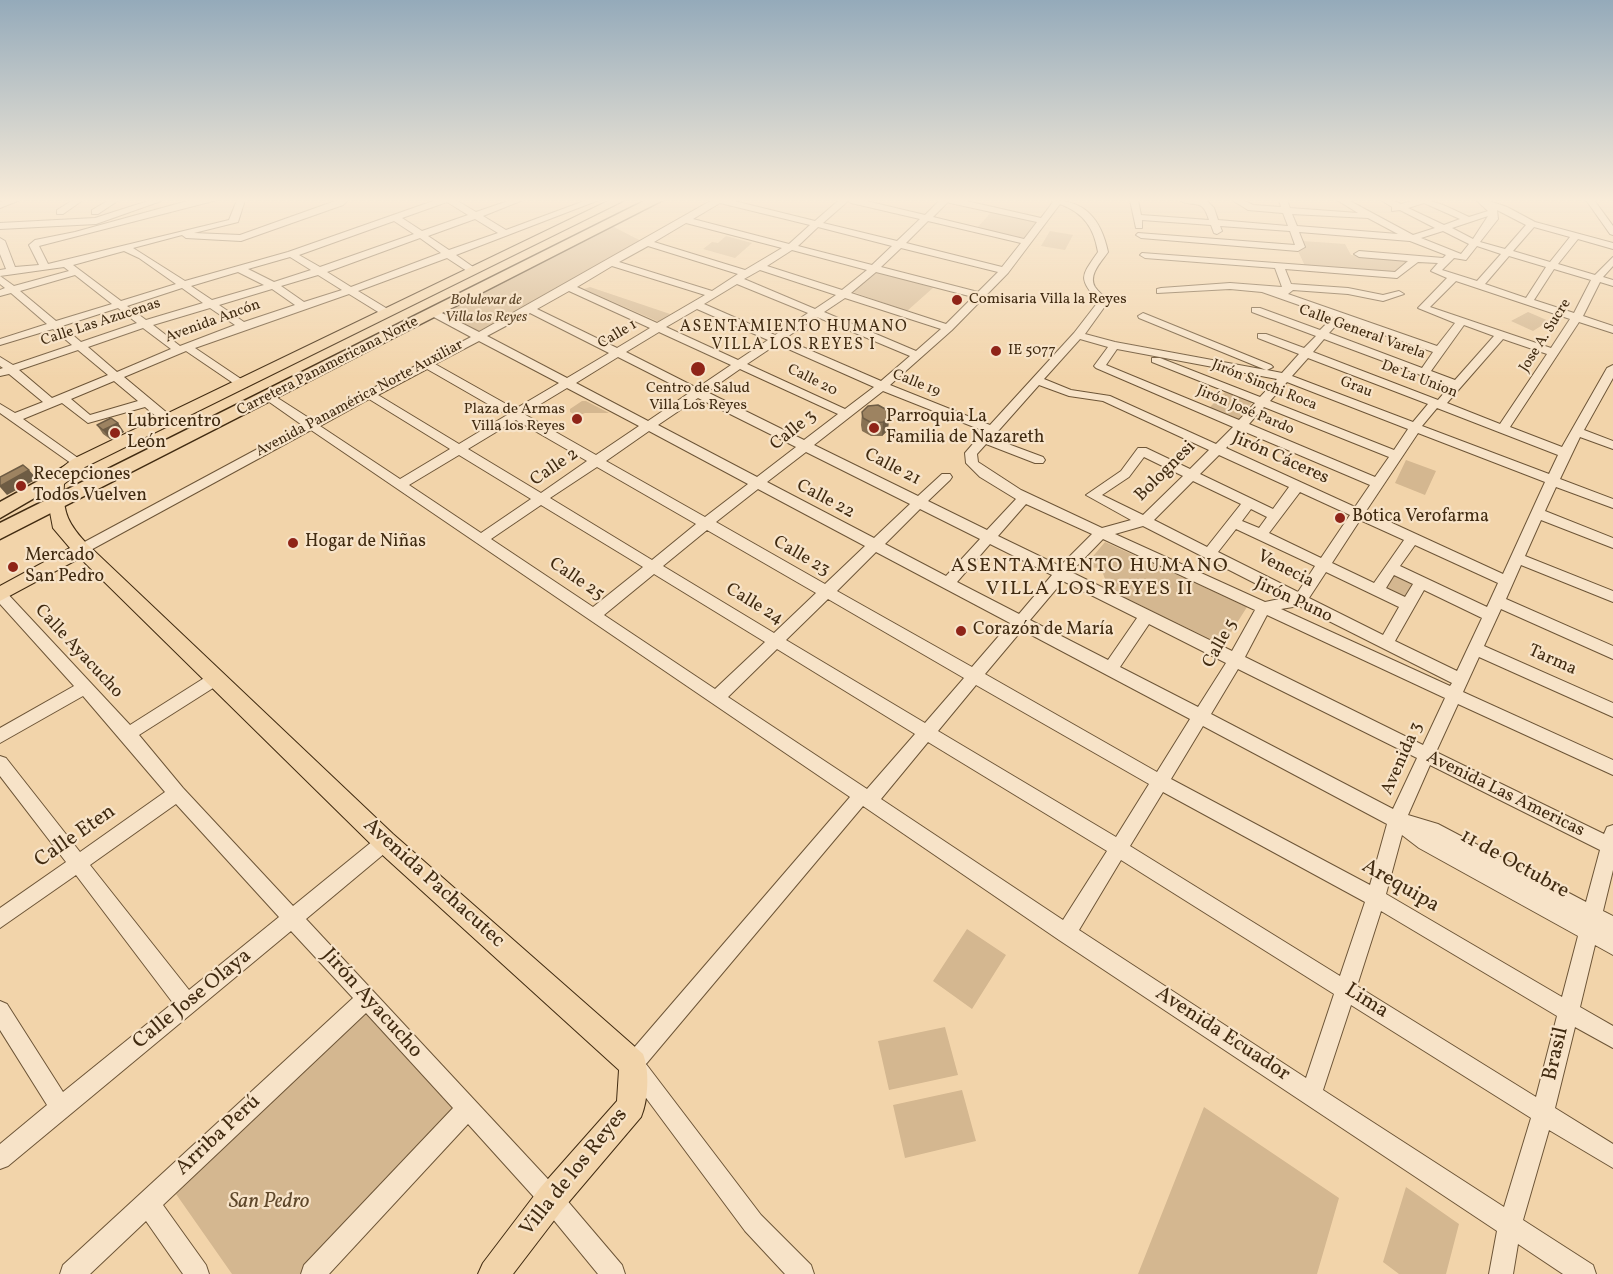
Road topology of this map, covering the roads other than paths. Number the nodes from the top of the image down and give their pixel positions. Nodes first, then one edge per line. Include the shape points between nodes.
1 (7, 259) edge
2 (41, 259) edge
3 (70, 259) edge
4 (147, 259) edge
5 (274, 259) edge
6 (300, 259) edge
7 (336, 259) edge
8 (431, 259) edge
9 (457, 259) edge
10 (492, 259) edge
11 (528, 259) edge
12 (539, 259) edge
13 (616, 259) edge
14 (692, 259) edge
15 (769, 259) edge
16 (838, 259) edge
17 (884, 259) edge
18 (972, 259) edge
19 (1013, 259) edge
20 (1098, 259) edge
21 (1164, 259) edge
22 (1415, 259) edge
23 (1447, 259) edge
24 (1500, 259) edge
25 (1532, 259) edge
26 (1557, 259) edge
27 (1613, 260) edge
28 (1224, 261) joint
29 (610, 263) junction
30 (66, 264) junction
31 (1552, 265) junction
32 (758, 266) junction
33 (1279, 266) junction
34 (45, 268) junction
35 (1006, 268) junction
36 (874, 269) junction
37 (11, 270) junction
38 (242, 270) junction
39 (473, 270) junction
40 (319, 271) junction
41 (76, 272) junction
42 (0, 273) edge
43 (742, 277) junction
44 (1453, 278) junction
45 (1597, 278) junction
46 (0, 279) edge
47 (1613, 283) edge
48 (182, 285) junction
49 (273, 285) junction
50 (1478, 286) junction
51 (569, 287) junction
52 (1287, 287) junction
53 (1261, 288) junction
54 (13, 290) junction
55 (351, 290) junction
56 (1161, 291) dead end
57 (0, 293) edge
58 (712, 294) junction
59 (844, 294) junction
60 (1399, 294) dead end
61 (980, 296) junction
62 (1528, 302) junction
63 (212, 304) junction
64 (119, 305) junction
65 (697, 305) junction
66 (302, 306) junction
67 (530, 309) junction
68 (1256, 310) dead end
69 (387, 313) junction
70 (434, 313) junction
71 (816, 313) junction
72 (1143, 316) dead end
73 (1339, 316) junction
74 (1577, 318) junction
75 (1462, 321) junction
76 (145, 324) junction
77 (56, 325) junction
78 (243, 326) junction
79 (658, 328) junction
80 (948, 328) junction
81 (1613, 330) edge
82 (1501, 334) junction
83 (1078, 335) junction
84 (1324, 335) junction
85 (1262, 336) dead end
86 (479, 337) junction
87 (779, 339) junction
88 (0, 342) edge
89 (1117, 345) junction
90 (81, 346) junction
91 (183, 348) junction
92 (1440, 351) junction
93 (617, 353) junction
94 (1306, 353) junction
95 (1555, 353) junction
96 (917, 355) junction
97 (0, 360) edge
98 (424, 363) junction
99 (743, 365) junction
100 (1613, 368) edge
101 (5, 371) edge
102 (1149, 371) junction
103 (1424, 372) junction
104 (117, 375) junction
105 (1285, 377) junction
106 (1036, 380) junction
107 (567, 383) junction
108 (243, 385) junction
109 (1458, 385) junction
110 (882, 386) junction
111 (1607, 392) edge
112 (698, 393) junction
113 (368, 394) junction
114 (269, 397) junction
115 (56, 400) junction
116 (148, 402) junction
117 (1263, 402) junction
118 (1438, 403) junction
119 (0, 408) edge
120 (845, 413) junction
121 (515, 415) junction
122 (14, 418) junction
123 (168, 420) junction
124 (311, 425) junction
125 (648, 426) junction
126 (1241, 426) junction
127 (1416, 426) junction
128 (1503, 429) junction
129 (1577, 432) junction
130 (988, 434) junction
131 (1613, 445) edge
132 (804, 446) junction
133 (459, 449) junction
134 (1216, 450) junction
135 (1565, 453) junction
136 (1396, 455) junction
137 (1039, 460) dead end
138 (596, 461) junction
139 (73, 467) junction
140 (1191, 476) junction
141 (946, 477) dead end
142 (1552, 481) junction
143 (1377, 483) junction
144 (758, 484) junction
145 (400, 485) junction
146 (1298, 486) junction
147 (27, 494) junction
148 (1025, 497) junction
149 (541, 499) junction
150 (55, 500) junction
151 (919, 503) junction
152 (1249, 503) junction
153 (1613, 504) edge
154 (0, 506) edge
155 (0, 511) edge
156 (1357, 513) junction
157 (1537, 513) junction
158 (1275, 515) junction
159 (1145, 521) junction
160 (1234, 522) junction
161 (706, 523) junction
162 (0, 524) edge
163 (0, 532) edge
164 (1101, 533) junction
165 (1261, 534) junction
166 (989, 538) junction
167 (1412, 538) junction
168 (481, 539) junction
169 (1613, 543) edge
170 (874, 546) junction
171 (82, 549) junction
172 (1209, 554) junction
173 (1517, 558) junction
174 (1324, 564) junction
175 (653, 567) junction
176 (1393, 569) junction
177 (1061, 574) junction
178 (1506, 581) junction
179 (1421, 582) junction
180 (947, 584) junction
181 (1377, 590) junction
182 (827, 592) junction
183 (0, 595) edge
184 (1613, 597) edge
185 (1300, 600) junction
186 (1408, 605) junction
187 (1263, 608) junction
188 (1494, 608) junction
189 (594, 615) junction
190 (1146, 616) junction
191 (1021, 622) junction
192 (776, 641) junction
193 (1386, 643) junction
194 (1475, 648) junction
195 (1613, 653) edge
196 (1235, 661) junction
197 (1110, 669) junction
198 (975, 676) junction
199 (215, 679) junction
200 (1460, 681) junction
201 (85, 687) junction
202 (1453, 697) junction
203 (716, 698) junction
204 (1613, 710) edge
205 (1200, 717) junction
206 (927, 732) junction
207 (128, 734) junction
208 (0, 736) edge
209 (1425, 757) junction
210 (0, 763) edge
211 (1613, 768) edge
212 (1160, 782) junction
213 (177, 793) junction
214 (865, 797) junction
215 (1397, 820) junction
216 (385, 842) junction
217 (1612, 842) edge
218 (1119, 849) junction
219 (76, 864) junction
220 (1376, 898) junction
221 (292, 918) junction
222 (0, 919) edge
223 (1590, 923) junction
224 (1613, 926) edge
225 (1066, 933) junction
226 (1613, 945) edge
227 (1346, 990) junction
228 (367, 999) junction
229 (187, 1004) junction
230 (0, 1011) edge
231 (1567, 1011) junction
232 (1613, 1038) edge
233 (633, 1064) junction
234 (1311, 1094) junction
235 (61, 1108) junction
236 (467, 1109) junction
237 (1543, 1113) junction
238 (1613, 1157) edge
239 (0, 1158) edge
240 (551, 1198) junction
241 (147, 1203) junction
242 (1510, 1225) junction
243 (72, 1274) edge
244 (197, 1274) edge
245 (313, 1274) edge
246 (494, 1274) edge
247 (613, 1274) edge
248 (802, 1274) edge
249 (1501, 1274) edge
250 (1584, 1274) edge

1 - 37 street
2 - 34 street
3 - 30 street
4 - 48 street
5 - 38 street
6 - 40 street
7 - 40 street, Calle Las Azucenas
8 - 55 street, Avenida Ancón
9 - 39 street
10 - 39 main road
11 - 150 highway, Carretera Panamericana Norte
12 - 70 highway, Carretera Panamericana Norte
13 - 29 street, Avenida Panamérica Norte Auxiliar
14 - 43 street
15 - 32 street, Calle 1
16 - 36 street
17 - 36 street
18 - 35 street
19 - 35 street, Calle 3
20 - 83 street via 1087,280 1103,302
21 - 28 street
22 - 33 street via 1398,275
23 - 44 street via 1436,272
24 - 50 street
25 - 31 street
26 - 31 street
27 - 45 street, Jose A. Sucre
28 - 33 street
29 - 51 street, Avenida Panamérica Norte Auxiliar
29 - 58 street
30 - 34 street
30 - 41 street
31 - 45 street
31 - 62 street
32 - 43 street, Calle 1
32 - 59 street
33 - 52 street
34 - 37 street
35 - 61 street, Calle 3
36 - 59 street
36 - 61 street
37 - 42 street
38 - 48 street
38 - 49 street
39 - 69 main road
40 - 49 street, Calle Las Azucenas
40 - 55 street
41 - 54 street
41 - 64 street
43 - 58 street, Calle 1
43 - 71 street
44 - 50 street
44 - 75 street via 1423,308
45 - 47 street
45 - 74 street, Jose A. Sucre
46 - 54 street
48 - 63 street
48 - 64 street
49 - 63 street, Calle Las Azucenas
49 - 66 street
50 - 62 street
51 - 67 street, Avenida Panamérica Norte Auxiliar
51 - 79 street, Calle 20
52 - 53 street via 1288,291
52 - 60 street via 1383,297
53 - 56 street
53 - 73 street
54 - 57 street
54 - 77 street
55 - 66 street, Avenida Ancón
55 - 69 street
58 - 65 street, Calle 1
59 - 71 street
59 - 80 street
61 - 80 street, Calle 3
62 - 74 street
63 - 76 street, Calle Las Azucenas
63 - 78 street
64 - 76 street
64 - 77 street
65 - 79 street, Calle 1
65 - 87 street, Calle 19
66 - 78 street, Avenida Ancón
67 - 86 street, Avenida Panamérica Norte Auxiliar
67 - 93 street, Calle 21
68 - 84 street, Calle General Varela
69 - 108 main road
70 - 86 street, Calle 22
70 - 114 highway, Carretera Panamericana Norte
71 - 87 street
71 - 96 street
72 - 105 street
73 - 84 street, Bolognesi
73 - 92 street
74 - 81 street
74 - 95 street, Jose A. Sucre
75 - 82 street
75 - 92 street
76 - 90 street, Calle Las Azucenas
76 - 91 street
77 - 88 street
77 - 90 street
78 - 91 street, Avenida Ancón
79 - 93 street, Calle 1
79 - 99 street, Calle 20
80 - 96 street, Calle 3
82 - 95 street
82 - 109 street
83 - 89 street, Grau
83 - 106 street
84 - 94 street, Bolognesi
84 - 103 street, Calle General Varela
85 - 94 street, De La Union
86 - 98 street, Avenida Panamérica Norte Auxiliar
86 - 107 street, Calle 22
87 - 99 street
87 - 110 street, Calle 19
89 - 102 street, Jirón Sinchi Roca
89 - 102 street, Jirón José Pardo via 1100,366
89 - 105 street, Grau
90 - 101 street, Calle Las Azucenas
90 - 104 street
91 - 104 street, Avenida Ancón
91 - 108 street
92 - 103 street
93 - 107 street, Calle 1
93 - 112 street, Calle 21
94 - 105 street, Bolognesi
94 - 118 street, De La Union
95 - 128 street, Jose A. Sucre
96 - 110 street, Calle 3
97 - 101 street
98 - 113 street, Avenida Panamérica Norte Auxiliar
98 - 121 street, Calle 23
99 - 112 street
99 - 120 street, Calle 20
100 - 111 street, Avenida 3
101 - 115 street
102 - 117 street, Jirón Sinchi Roca
102 - 126 street, Jirón José Pardo
103 - 109 street, Calle General Varela
104 - 115 street, Avenida Ancón
104 - 116 street
105 - 117 street, Bolognesi
105 - 127 street, Grau
106 - 130 street
106 - 134 street, Jirón Cáceres via 1069,393 1106,398
107 - 121 street, Calle 1
107 - 125 street, Calle 22
108 - 123 main road
109 - 118 street
110 - 120 street, Calle 3
110 - 130 street, Calle 19
111 - 129 street, Avenida 3
112 - 125 street
112 - 132 street, Calle 21
113 - 124 street, Avenida Panamérica Norte Auxiliar
113 - 133 street, Calle 24
114 - 124 street, Calle 25
114 - 150 highway, Carretera Panamericana Norte
115 - 116 street via 88,419
115 - 122 street, Avenida Ancón
116 - 123 street
117 - 126 street, Bolognesi
117 - 136 street, Jirón Sinchi Roca
118 - 127 street
118 - 128 street, De La Union
119 - 122 street
120 - 132 street, Calle 3
121 - 133 street, Calle 1
121 - 138 street, Calle 23
122 - 139 street
123 - 139 main road
124 - 145 street, Calle 25
124 - 171 street, Avenida Panamérica Norte Auxiliar
125 - 138 street, Calle 2
125 - 144 street, Calle 22
126 - 134 street, Bolognesi
126 - 143 street, Jirón José Pardo
127 - 136 street
127 - 142 street, Grau
128 - 135 street, De La Union
129 - 131 street
129 - 135 street, Avenida 3
130 - 137 street, Calle 19
130 - 148 street, Jirón Puno via 970,453 972,463
132 - 144 street, Calle 3
132 - 151 street, Calle 21
133 - 145 street, Calle 1
133 - 149 street, Calle 24
134 - 140 street, Bolognesi
134 - 146 street, Jirón Cáceres
135 - 142 street, Avenida 3
136 - 143 street
138 - 149 street, Calle 2
138 - 161 street, Calle 23
139 - 147 highway
139 - 150 main road via 56,484
140 - 152 street
140 - 159 street, Bolognesi
140 - 159 street, Venecia via 1142,451 1125,474 1092,495
141 - 151 street
142 - 153 street, Grau
142 - 157 street, Avenida 3
143 - 156 street
144 - 161 street, Calle 3
144 - 170 street, Calle 22
145 - 168 street, Calle 25
146 - 156 street, Jirón Cáceres
146 - 158 street
147 - 154 street
147 - 155 highway
148 - 164 street, Jirón Puno
148 - 166 street
149 - 168 street, Calle 2
149 - 175 street, Calle 24
150 - 162 highway, Carretera Panamericana Norte
150 - 163 highway, Carretera Panamericana Norte
150 - 171 main road, Avenida Pachacutec via 63,528
151 - 166 street, Calle 21
151 - 170 street
152 - 158 street
152 - 160 street
156 - 167 street, Jirón Cáceres
156 - 174 street
157 - 169 street
157 - 173 street, Avenida 3
158 - 165 street
159 - 164 street, Bolognesi
159 - 172 street, Venecia
160 - 165 street
160 - 172 street
161 - 175 street, Calle 3
161 - 182 street, Calle 23
164 - 177 street
164 - 187 street, Jirón Puno
165 - 174 street
166 - 177 street, Calle 21
166 - 180 street
167 - 176 street
167 - 178 street, Jirón Cáceres
168 - 189 street, Calle 25
170 - 180 street, Calle 22
170 - 182 street
171 - 183 main road, Avenida Panamérica Norte Auxiliar
171 - 199 main road, Avenida Pachacutec
172 - 185 street, Venecia
173 - 178 street, Avenida 3
173 - 184 street
174 - 181 street
174 - 185 street
175 - 189 street, Calle 3
175 - 192 street, Calle 24
176 - 179 street
176 - 181 street
177 - 190 street, Calle 21
177 - 191 street
178 - 188 street, Avenida 3
179 - 186 street
179 - 188 street
180 - 191 street, Calle 22
181 - 186 street
182 - 192 street
182 - 198 street, Calle 23
183 - 201 street, Calle Ayacucho
185 - 187 street, Calle 5
185 - 193 street, Venecia
186 - 193 street
187 - 196 street, Calle 5
187 - 202 street, Jirón Puno
188 - 194 street, Avenida 3
188 - 195 street
189 - 203 street, Calle 25
190 - 196 street, Calle 21
190 - 197 street
191 - 197 street, Calle 22
191 - 198 street
192 - 203 street
192 - 206 street, Calle 24
193 - 200 street, Venecia
194 - 200 street, Avenida 3
194 - 204 street, Tarma
196 - 205 street, Calle 5
196 - 209 street, Avenida Las Americas
197 - 205 street, Calle 22
198 - 206 street
198 - 212 street, Calle 23
199 - 207 street
199 - 216 main road, Avenida Pachacutec
200 - 202 street, Avenida 3
201 - 207 street, Calle Ayacucho
201 - 208 street
202 - 209 street, Avenida 3
202 - 211 street, Jirón Puno
203 - 214 street, Calle 25
205 - 212 street, Calle 5
205 - 215 street, 11 de Octubre
206 - 214 street
206 - 218 street, Calle 24
207 - 213 street, Jirón Ayacucho
209 - 215 street, Avenida 3
209 - 217 street, Avenida Las Americas
210 - 219 street
212 - 218 street, Calle 5
212 - 220 street, Arequipa
213 - 219 street, Calle Eten
213 - 221 street, Jirón Ayacucho
214 - 225 street, Avenida Ecuador
214 - 233 street
215 - 220 street, Avenida 3
215 - 223 street, 11 de Octubre via 1425,842
216 - 221 street, Calle Jose Olaya
216 - 233 main road, Avenida Pachacutec
217 - 223 street, Brasil
218 - 225 street, Calle 5
218 - 227 street, Lima
219 - 222 street, Calle Eten
219 - 229 street
220 - 227 street, Avenida 3
220 - 231 street, Arequipa
221 - 228 street, Jirón Ayacucho
221 - 229 street, Calle Jose Olaya
223 - 224 street, 11 de Octubre
223 - 226 street, 11 de Octubre
223 - 231 street, Brasil
225 - 234 street, Avenida Ecuador
227 - 234 street, Avenida 3
227 - 237 street, Lima
228 - 236 street, Jirón Ayacucho
228 - 241 street, Arriba Perú
229 - 235 street, Calle Jose Olaya
230 - 235 street
231 - 232 street, Arequipa
231 - 237 street, Brasil
233 - 240 main road, Villa de los Reyes via 631,1107
233 - 248 street, Avenida Pachacutec via 753,1223
234 - 242 street, Avenida Ecuador
235 - 239 street, Calle Jose Olaya
236 - 240 street, Jirón Ayacucho
236 - 245 street
237 - 238 street, Lima
237 - 242 street, Brasil
240 - 246 main road, Villa de los Reyes
240 - 247 street, Jirón Ayacucho
241 - 243 street, Arriba Perú
241 - 244 street
242 - 249 street, Brasil
242 - 250 street, Avenida Ecuador

